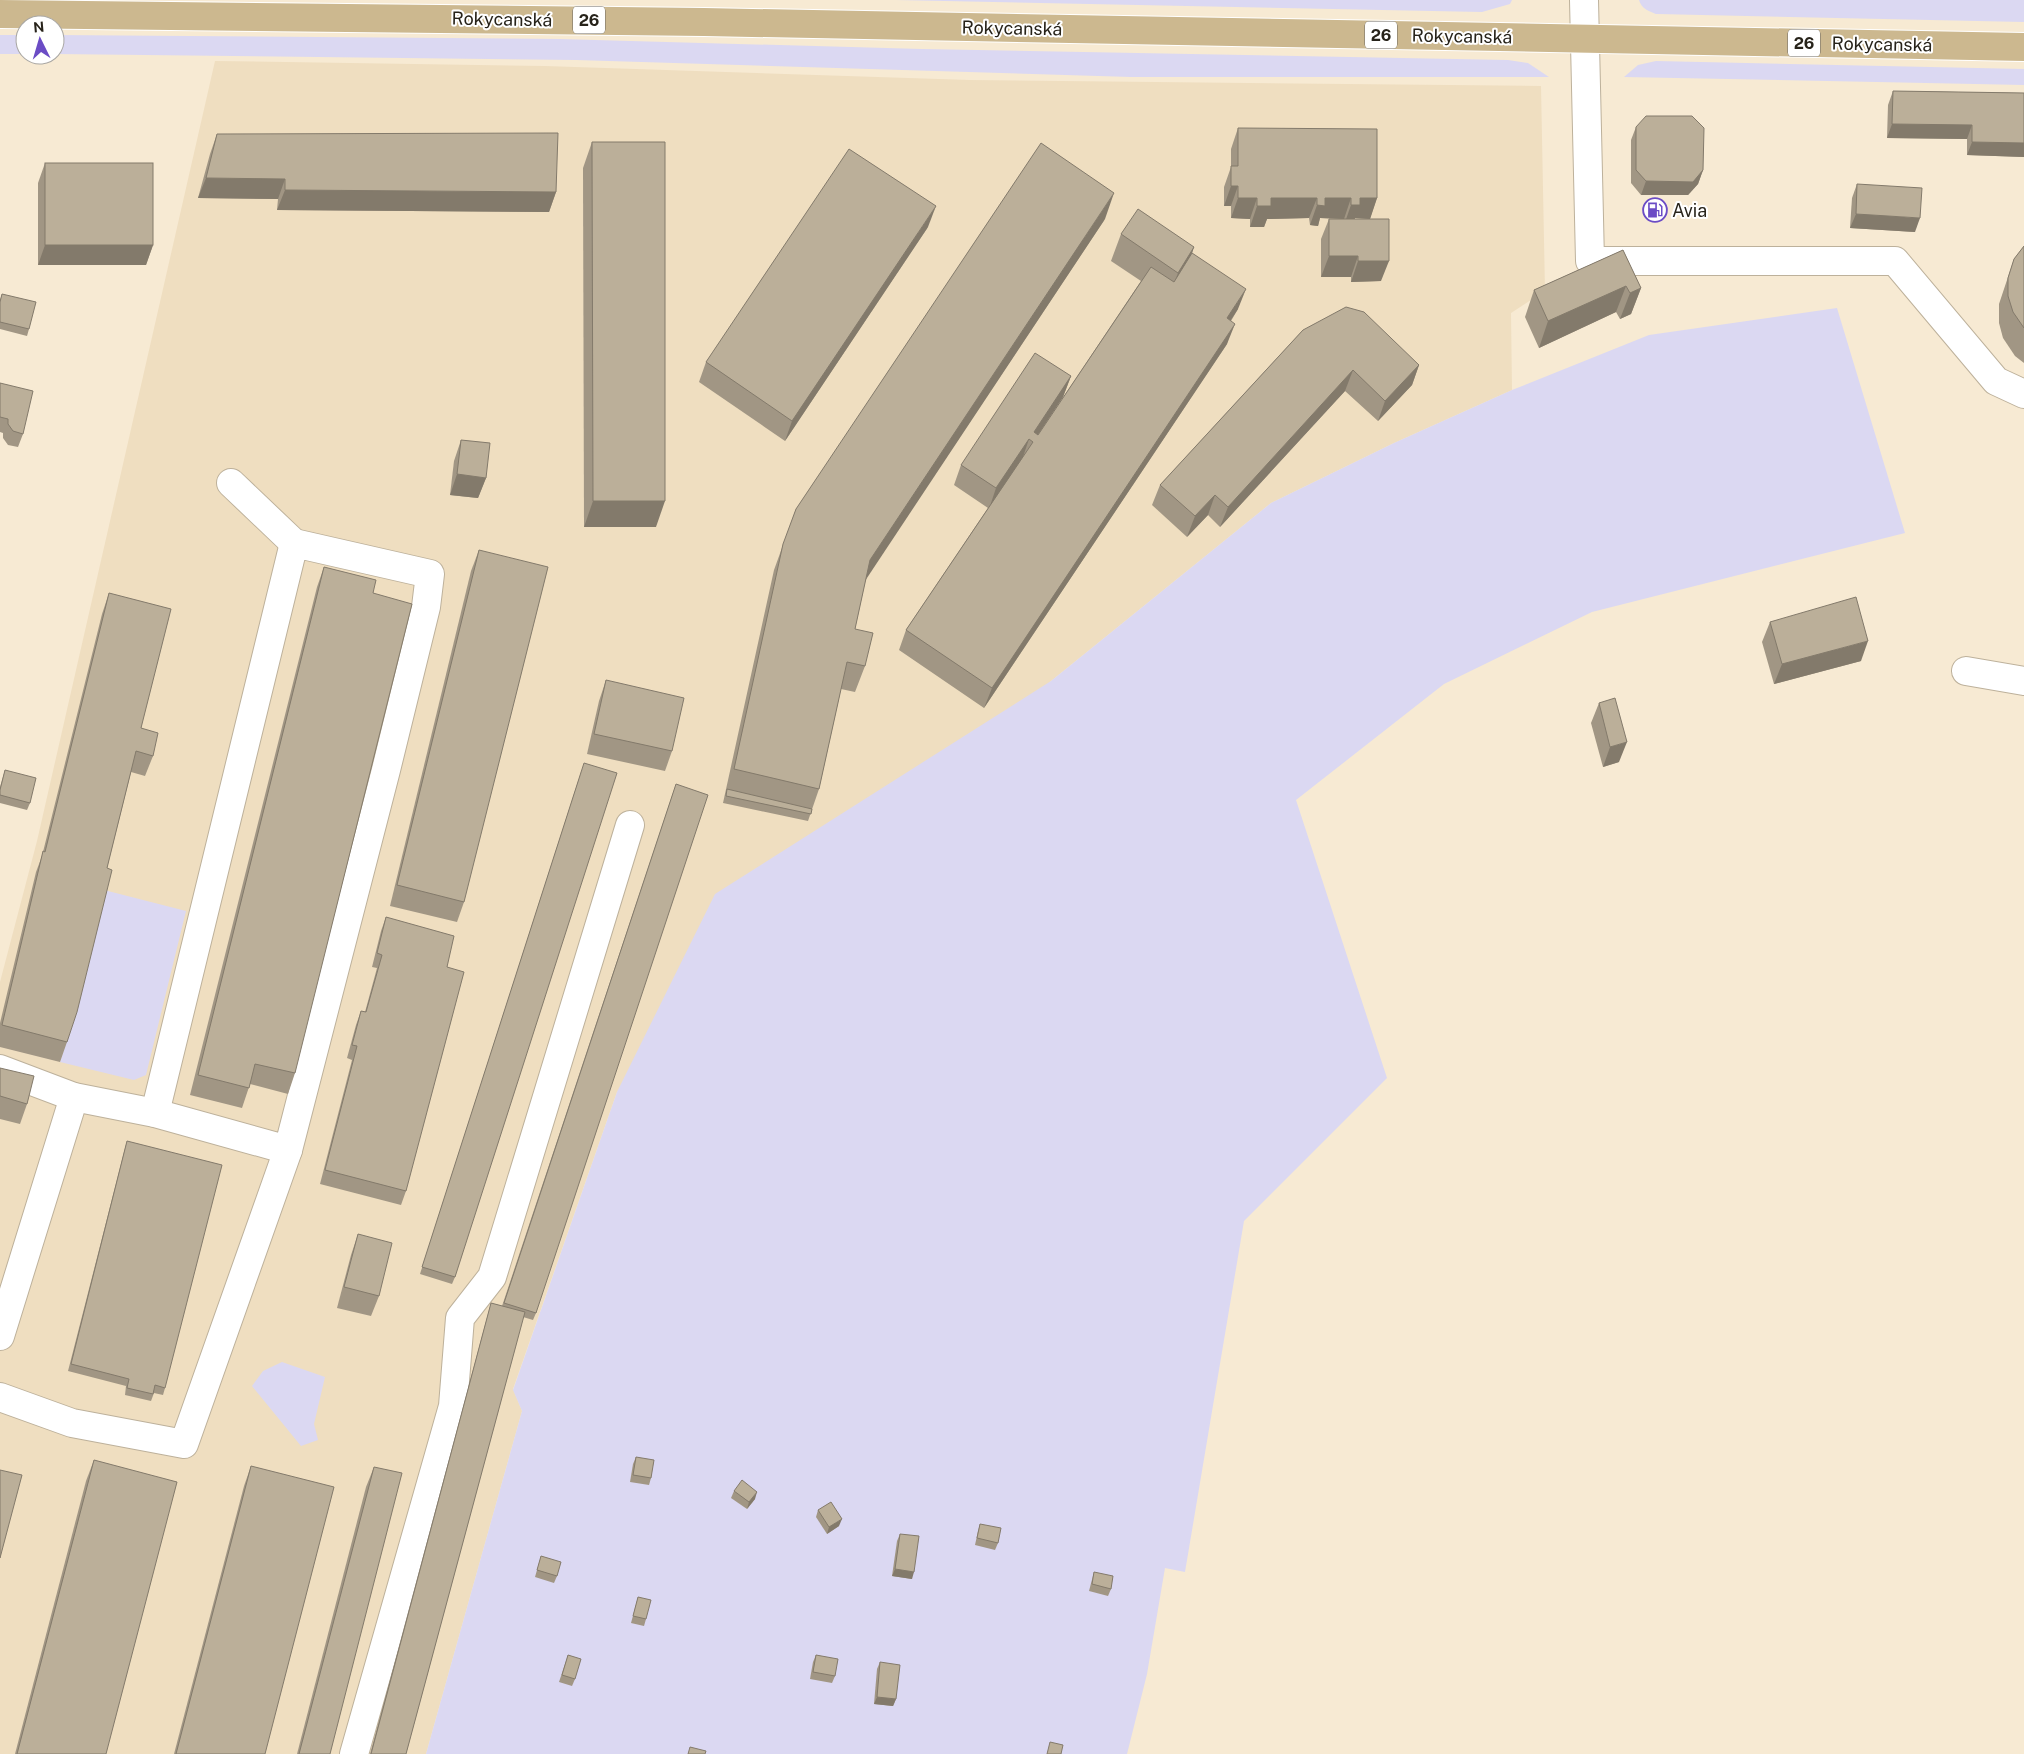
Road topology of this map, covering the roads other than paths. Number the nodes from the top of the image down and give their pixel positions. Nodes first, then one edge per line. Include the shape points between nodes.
1 (1584, 0) edge
2 (0, 14) edge
3 (1584, 38) junction
4 (2024, 47) edge
5 (2024, 394) edge
6 (230, 483) dead end
7 (294, 542) junction
8 (1966, 671) dead end
9 (2024, 681) edge
10 (630, 825) dead end
11 (0, 1069) edge
12 (74, 1097) junction
13 (155, 1113) junction
14 (288, 1150) junction
15 (0, 1336) edge
16 (0, 1397) edge
17 (354, 1754) edge

1 - 3 lane
2 - 3 main road, Rokycanská / 26 via 714,22
3 - 4 main road, Rokycanská / 26
3 - 5 lane via 1590,261 1896,261 1996,380
6 - 7 lane
7 - 13 lane
7 - 14 lane via 430,574 426,607 393,742
8 - 9 lane
10 - 17 lane via 492,1277 460,1318 453,1406
11 - 12 lane
12 - 13 lane
12 - 15 lane
13 - 14 lane
14 - 16 lane via 184,1444 72,1423

